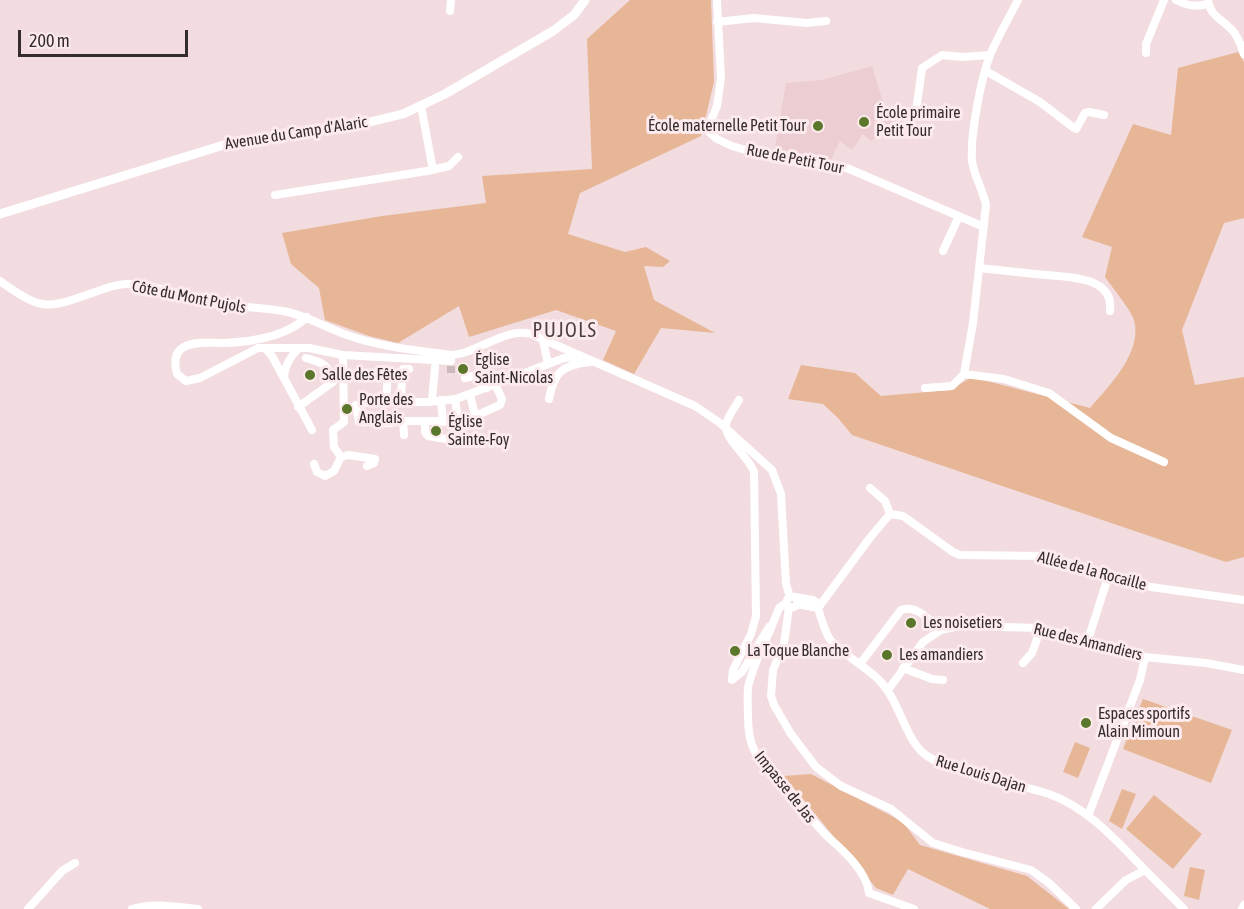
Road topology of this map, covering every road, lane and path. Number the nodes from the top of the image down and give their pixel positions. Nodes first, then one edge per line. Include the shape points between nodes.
1 (451, 0) edge
2 (585, 0) edge
3 (717, 0) edge
4 (1018, 0) edge
5 (1164, 0) edge
6 (1176, 0) edge
7 (1208, 2) edge
8 (450, 11) dead end
9 (826, 21) dead end
10 (717, 22) junction
11 (1146, 53) dead end
12 (1244, 54) edge
13 (990, 55) junction
14 (986, 71) junction
15 (421, 106) junction
16 (916, 111) dead end
17 (1104, 115) dead end
18 (458, 157) dead end
19 (433, 170) junction
20 (275, 195) dead end
21 (0, 214) edge
22 (958, 216) junction
23 (984, 227) junction
24 (943, 251) dead end
25 (979, 268) junction
26 (0, 281) edge
27 (1110, 310) dead end
28 (307, 317) junction
29 (543, 340) junction
30 (265, 348) junction
31 (299, 348) junction
32 (343, 355) junction
33 (580, 356) junction
34 (306, 358) dead end
35 (451, 362) junction
36 (592, 362) junction
37 (548, 364) junction
38 (408, 369) dead end
39 (383, 370) dead end
40 (964, 374) junction
41 (391, 377) dead end
42 (402, 378) junction
43 (468, 378) dead end
44 (284, 379) junction
45 (495, 384) junction
46 (486, 388) junction
47 (925, 388) dead end
48 (470, 395) junction
49 (455, 399) junction
50 (549, 399) dead end
51 (739, 399) dead end
52 (441, 400) junction
53 (401, 401) junction
54 (386, 402) junction
55 (429, 402) junction
56 (298, 408) junction
57 (475, 415) junction
58 (403, 421) junction
59 (427, 421) junction
60 (451, 421) junction
61 (726, 429) junction
62 (312, 430) dead end
63 (404, 435) dead end
64 (341, 457) junction
65 (1164, 462) dead end
66 (314, 464) dead end
67 (367, 466) dead end
68 (870, 489) dead end
69 (890, 514) junction
70 (1109, 574) junction
71 (1244, 600) edge
72 (792, 602) junction
73 (818, 606) junction
74 (771, 628) junction
75 (1041, 628) junction
76 (941, 630) junction
77 (1088, 640) junction
78 (1145, 657) junction
79 (1023, 663) dead end
80 (860, 664) junction
81 (903, 668) junction
82 (1244, 670) edge
83 (897, 676) junction
84 (943, 680) dead end
85 (880, 681) junction
86 (888, 690) junction
87 (1088, 816) junction
88 (75, 862) dead end
89 (1137, 862) junction
90 (1145, 870) junction
91 (1126, 880) junction
92 (1244, 905) edge
93 (142, 907) edge
94 (1095, 908) edge
95 (28, 909) edge
96 (132, 909) edge
97 (198, 909) edge
98 (914, 909) edge
99 (1076, 909) edge
100 (1184, 909) edge
101 (1242, 909) edge

1 - 8 street
2 - 15 main road, Avenue du Camp d'Alaric via 574,15 553,31
3 - 10 street
4 - 13 street
5 - 11 street
6 - 7 street via 1196,7
7 - 12 street via 1214,16 1237,36
9 - 10 street via 754,18
10 - 22 street, Rue de Petit Tour via 721,78 717,106 707,130 717,140 776,159 847,168
13 - 14 street
13 - 16 street via 942,55 922,68
14 - 17 street via 1040,102 1076,129 1085,113
14 - 23 street via 972,160 986,205
15 - 19 street
15 - 21 main road, Avenue du Camp d'Alaric via 370,122 227,144
18 - 19 street
19 - 20 street
22 - 23 street, Rue de Petit Tour
22 - 24 street
23 - 25 street
25 - 27 street via 1079,277 1106,293
25 - 40 street
26 - 28 street, Côte du Mont Pujols via 27,299 49,306 126,284 234,307
28 - 30 street via 288,329 258,339 188,345 179,350 174,361 177,374 186,381
28 - 35 street, Côte du Mont Pujols via 371,343
29 - 33 street
29 - 35 street via 517,332 463,353
29 - 37 street
30 - 31 street
30 - 44 street
31 - 32 street
31 - 44 street via 284,368
32 - 35 street
32 - 64 street via 344,422 333,430 334,447
33 - 36 street
33 - 37 street
34 - 56 street via 324,364 333,382
35 - 55 street via 435,366
36 - 50 street via 576,363 561,370 554,379
36 - 61 street via 695,406
37 - 45 street
38 - 42 street via 403,369
39 - 54 street via 388,370
40 - 47 street via 952,386
40 - 65 street via 1004,379 1049,393 1111,438
41 - 42 street
42 - 53 street
43 - 46 street via 482,374
44 - 56 street
45 - 46 street
45 - 57 street via 502,399 500,405
46 - 48 street
48 - 49 street
48 - 57 street
49 - 52 street
49 - 60 street
51 - 61 street
52 - 55 street
52 - 60 street
53 - 54 street
53 - 55 street
54 - 58 street via 356,405 359,422
56 - 62 street
57 - 60 street
58 - 59 street
58 - 63 street
59 - 60 street
59 - 60 street via 428,436 446,439 457,437
61 - 72 street via 772,470 779,484 786,584
61 - 74 street via 754,472 756,616 732,680 742,672
64 - 66 street via 334,471 325,476 317,472
64 - 67 street via 375,459
68 - 69 street via 885,501
69 - 70 street, Allée de la Rocaille via 903,516 960,555 1045,556
69 - 73 street
70 - 71 street, Allée de la Rocaille via 1151,587
70 - 77 street
72 - 73 street
72 - 74 street via 779,608
72 - 99 street via 784,644 773,670 771,696 791,734 816,767 841,786 891,809 933,843 1030,870
73 - 80 street, Rue Louis Dajan via 831,641
74 - 98 street, Impasse de Jas via 748,688 748,723 755,752 821,831 857,867 869,893
75 - 76 street, Rue des Amandiers via 959,626
75 - 77 street, Rue des Amandiers
75 - 79 street via 1032,654
76 - 80 street via 917,610 901,610
76 - 81 street via 923,642
77 - 78 street, Rue des Amandiers
78 - 82 street, Rue des Amandiers
78 - 87 street via 1140,680
80 - 85 street, Rue Louis Dajan
81 - 83 street
81 - 84 street
83 - 85 street
83 - 86 street
85 - 86 street, Rue Louis Dajan
86 - 87 street, Rue Louis Dajan via 912,739 926,756 1052,795
87 - 89 street, Rue Louis Dajan
88 - 95 street
89 - 90 street, Rue Louis Dajan
89 - 91 street
90 - 91 street
90 - 100 street, Rue Louis Dajan
91 - 94 street
92 - 101 street
93 - 96 street
93 - 97 street

